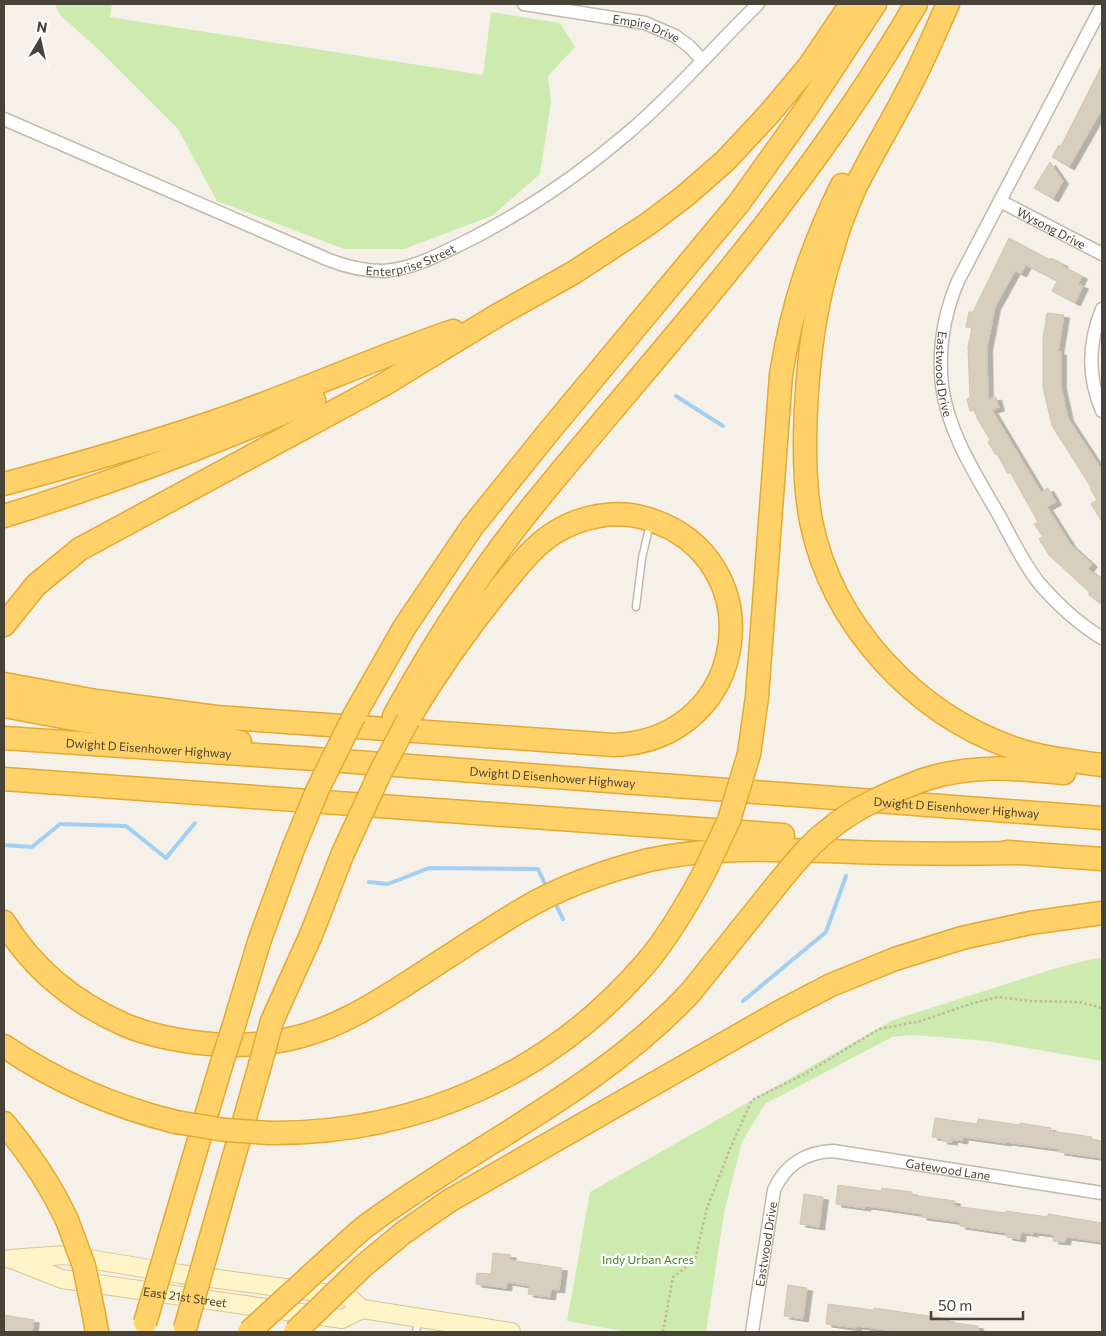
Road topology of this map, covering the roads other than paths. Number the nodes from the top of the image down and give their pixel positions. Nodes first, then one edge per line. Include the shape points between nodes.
1 (524, 4) edge
2 (758, 4) edge
3 (851, 4) edge
4 (875, 4) edge
5 (916, 4) edge
6 (944, 4) edge
7 (948, 4) edge
8 (1102, 6) edge
9 (702, 60) junction
10 (4, 119) edge
11 (1000, 201) junction
12 (1102, 254) edge
13 (1102, 309) edge
14 (498, 314) junction
15 (429, 356) junction
16 (1102, 411) edge
17 (4, 484) edge
18 (4, 516) edge
19 (651, 520) junction
20 (636, 606) dead end
21 (4, 625) edge
22 (1102, 638) edge
23 (4, 684) edge
24 (4, 706) edge
25 (400, 719) junction
26 (4, 738) edge
27 (315, 759) junction
28 (1102, 765) edge
29 (1102, 777) edge
30 (4, 778) edge
31 (1102, 818) edge
32 (1020, 853) junction
33 (1102, 859) edge
34 (1102, 914) edge
35 (4, 922) edge
36 (4, 1046) edge
37 (4, 1123) edge
38 (795, 1163) joint
39 (1102, 1192) edge
40 (7, 1258) edge
41 (362, 1309) junction
42 (95, 1324) edge
43 (417, 1325) edge
44 (144, 1328) edge
45 (185, 1330) edge
46 (249, 1332) edge
47 (295, 1332) edge
48 (511, 1332) edge
49 (752, 1332) edge

1 - 9 street, Empire Drive via 645,23 676,36
2 - 9 street, Enterprise Street
3 - 14 highway via 810,64 770,114 725,161 648,224 573,272
4 - 44 highway, bridge via 739,203 472,527 404,628 354,716 292,849 260,939
5 - 25 highway via 840,122 766,224 530,509 489,564 433,648
6 - 36 highway, bridge via 842,184 816,241 795,304 781,375 757,697 749,754 729,820 705,871 647,962 580,1028 530,1062 477,1090 433,1108 402,1118 344,1129 270,1133 176,1122 84,1091
7 - 28 highway via 913,82 854,191 825,273 813,332 805,416 811,523 824,566 854,624 877,656 906,683 940,711 987,737 1048,757
8 - 11 street, Eastwood Drive
9 - 10 street, Enterprise Street via 629,132 558,187 449,250 408,267 385,271 357,270 328,260
11 - 12 street, Wysong Drive
11 - 22 street, Eastwood Drive via 958,281 947,313 941,365 947,411 964,453 1029,569 1062,606
13 - 16 street via 1093,339 1091,362
14 - 15 highway
14 - 17 highway via 210,423
15 - 18 highway via 378,373 216,442
15 - 21 highway via 383,385 80,549 36,586
19 - 20 lane
19 - 23 highway via 680,532 716,571 728,603 731,625 726,665 710,697 681,725 644,742 614,745 225,717 96,701
19 - 25 highway via 617,514 595,516 542,541 477,617
24 - 27 highway via 78,720 219,737
25 - 45 highway, bridge via 376,750 336,853 306,913 272,1021
26 - 27 highway, Dwight D Eisenhower Highway
27 - 31 highway, Dwight D Eisenhower Highway
29 - 46 highway, bridge via 1026,769 955,771 923,780 869,803 840,820 802,854 690,993 633,1047 592,1078 366,1226
30 - 32 highway
32 - 33 highway
32 - 35 highway via 921,855 724,849 649,860 598,875 522,910 349,1018 303,1036 244,1045 215,1045 157,1036 102,1014 39,968
34 - 47 highway, bridge via 1023,924 962,938 895,959 806,997 449,1200 362,1267
37 - 42 highway, bridge via 39,1169 67,1220 84,1266
38 - 39 street, Gatewood Lane via 816,1153 833,1151
38 - 49 street, Eastwood Drive via 783,1175 773,1196
40 - 41 main road, East 21st Street via 65,1255 347,1296
40 - 41 main road, East 21st Street via 62,1279 174,1296 342,1318
41 - 43 main road, East 21st Street
43 - 48 main road, East 21st Street

